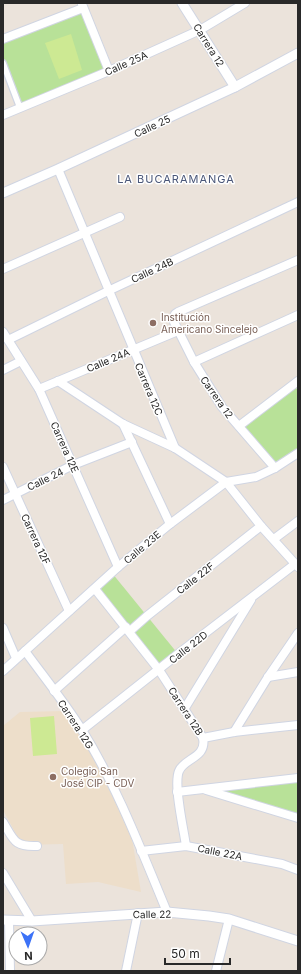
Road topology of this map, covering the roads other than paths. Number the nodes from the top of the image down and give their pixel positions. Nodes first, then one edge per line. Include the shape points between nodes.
1 (182, 3) edge
2 (245, 3) edge
3 (82, 5) edge
4 (200, 30) junction
5 (3, 39) edge
6 (298, 53) edge
7 (3, 63) edge
8 (109, 71) junction
9 (235, 87) junction
10 (20, 108) junction
11 (3, 115) edge
12 (58, 169) junction
13 (3, 193) edge
14 (298, 202) edge
15 (120, 217) dead end
16 (84, 232) junction
17 (298, 260) edge
18 (3, 269) edge
19 (108, 291) junction
20 (298, 315) edge
21 (178, 331) junction
22 (3, 332) edge
23 (8, 340) junction
24 (133, 350) junction
25 (21, 361) junction
26 (194, 362) junction
27 (3, 370) edge
28 (298, 381) edge
29 (58, 382) junction
30 (39, 389) junction
31 (123, 424) junction
32 (239, 426) junction
33 (132, 442) junction
34 (174, 448) junction
35 (298, 452) edge
36 (73, 465) junction
37 (3, 467) edge
38 (275, 468) junction
39 (226, 482) junction
40 (15, 494) junction
41 (3, 500) edge
42 (298, 521) edge
43 (170, 524) junction
44 (261, 526) junction
45 (274, 539) junction
46 (297, 566) edge
47 (118, 568) junction
48 (95, 589) junction
49 (253, 596) junction
50 (69, 612) junction
51 (3, 628) edge
52 (128, 629) junction
53 (298, 633) edge
54 (25, 652) junction
55 (16, 658) junction
56 (159, 670) junction
57 (3, 671) edge
58 (298, 672) edge
59 (268, 676) junction
60 (54, 691) junction
61 (185, 708) junction
62 (298, 725) edge
63 (82, 730) junction
64 (234, 732) junction
65 (203, 738) junction
66 (298, 778) edge
67 (204, 789) junction
68 (177, 792) junction
69 (298, 818) edge
70 (3, 822) edge
71 (37, 846) dead end
72 (186, 846) junction
73 (141, 851) junction
74 (298, 870) edge
75 (3, 873) edge
76 (167, 912) junction
77 (138, 914) junction
78 (229, 919) junction
79 (6, 921) edge
80 (32, 921) junction
81 (298, 941) edge
82 (10, 971) edge
83 (126, 971) edge
84 (216, 971) edge

1 - 4 street, Carrera 12
2 - 4 street, Calle 25A
3 - 5 street
3 - 8 street
4 - 8 street, Calle 25A
4 - 9 street, Carrera 12
6 - 9 street, Calle 25
7 - 10 street
8 - 10 street, Calle 25A
9 - 12 street, Calle 25
10 - 11 street, Calle 25A
12 - 13 street, Calle 25
12 - 16 street, Carrera 12C
14 - 19 street, Calle 24B
15 - 16 street
16 - 18 street
16 - 19 street, Carrera 12C
17 - 21 street, Carrera 12 via 178,312 174,317
19 - 23 street, Calle 24B
19 - 24 street, Carrera 12C
20 - 26 street
21 - 24 street, Calle 24A
21 - 26 street, Carrera 12
22 - 23 street, Carrera 12E
23 - 25 street, Carrera 12E
24 - 29 street, Calle 24A
24 - 34 street, Carrera 12C
25 - 27 street
25 - 30 street, Carrera 12E
26 - 32 street, Carrera 12 via 222,407
28 - 32 street
29 - 30 street, Calle 24A
29 - 31 street
30 - 36 street, Carrera 12E
31 - 33 street
31 - 34 street
32 - 38 street, Carrera 12
33 - 36 street, Calle 24
33 - 43 street
34 - 39 street
35 - 38 street, Calle 23E
36 - 40 street, Calle 24
36 - 47 street, Carrera 12E
37 - 40 street, Carrera 12F
38 - 39 street, Calle 23E via 256,476
39 - 43 street, Calle 23E
39 - 44 street
40 - 41 street, Calle 24
40 - 50 street, Carrera 12F
42 - 45 street
43 - 47 street, Calle 23E
44 - 45 street
44 - 52 street, Calle 22F
45 - 46 street
46 - 49 street, Calle 22D
47 - 48 street, Calle 23E
48 - 50 street, Calle 23E
48 - 52 street, Carrera 12B
49 - 56 street, Calle 22D
49 - 61 street
50 - 54 street, Calle 23E
51 - 55 street
52 - 56 street, Carrera 12B
52 - 60 street, Calle 22F
53 - 59 street
54 - 55 street, Calle 23E
54 - 60 street, Carrera 12G
55 - 57 street, Calle 23E
56 - 61 street, Carrera 12B
56 - 63 street, Calle 22D
58 - 59 street
59 - 64 street
60 - 63 street, Carrera 12G
61 - 65 street, Carrera 12B
62 - 64 street
63 - 73 street, Carrera 12G via 105,771
64 - 65 street
65 - 68 street, Carrera 12B via 204,743 200,752 178,772
66 - 67 street
67 - 68 street
67 - 69 street
68 - 72 street, Carrera 12B
70 - 71 street via 16,843 25,847
72 - 73 street, Calle 22A
72 - 74 street, Calle 22A via 282,864
73 - 76 street, Carrera 12G
75 - 80 street
76 - 77 street, Calle 22
76 - 78 street, Calle 22
77 - 80 street, Calle 22
77 - 83 street
78 - 81 street, Calle 22
78 - 84 street
79 - 80 street, Calle 22
79 - 82 street

